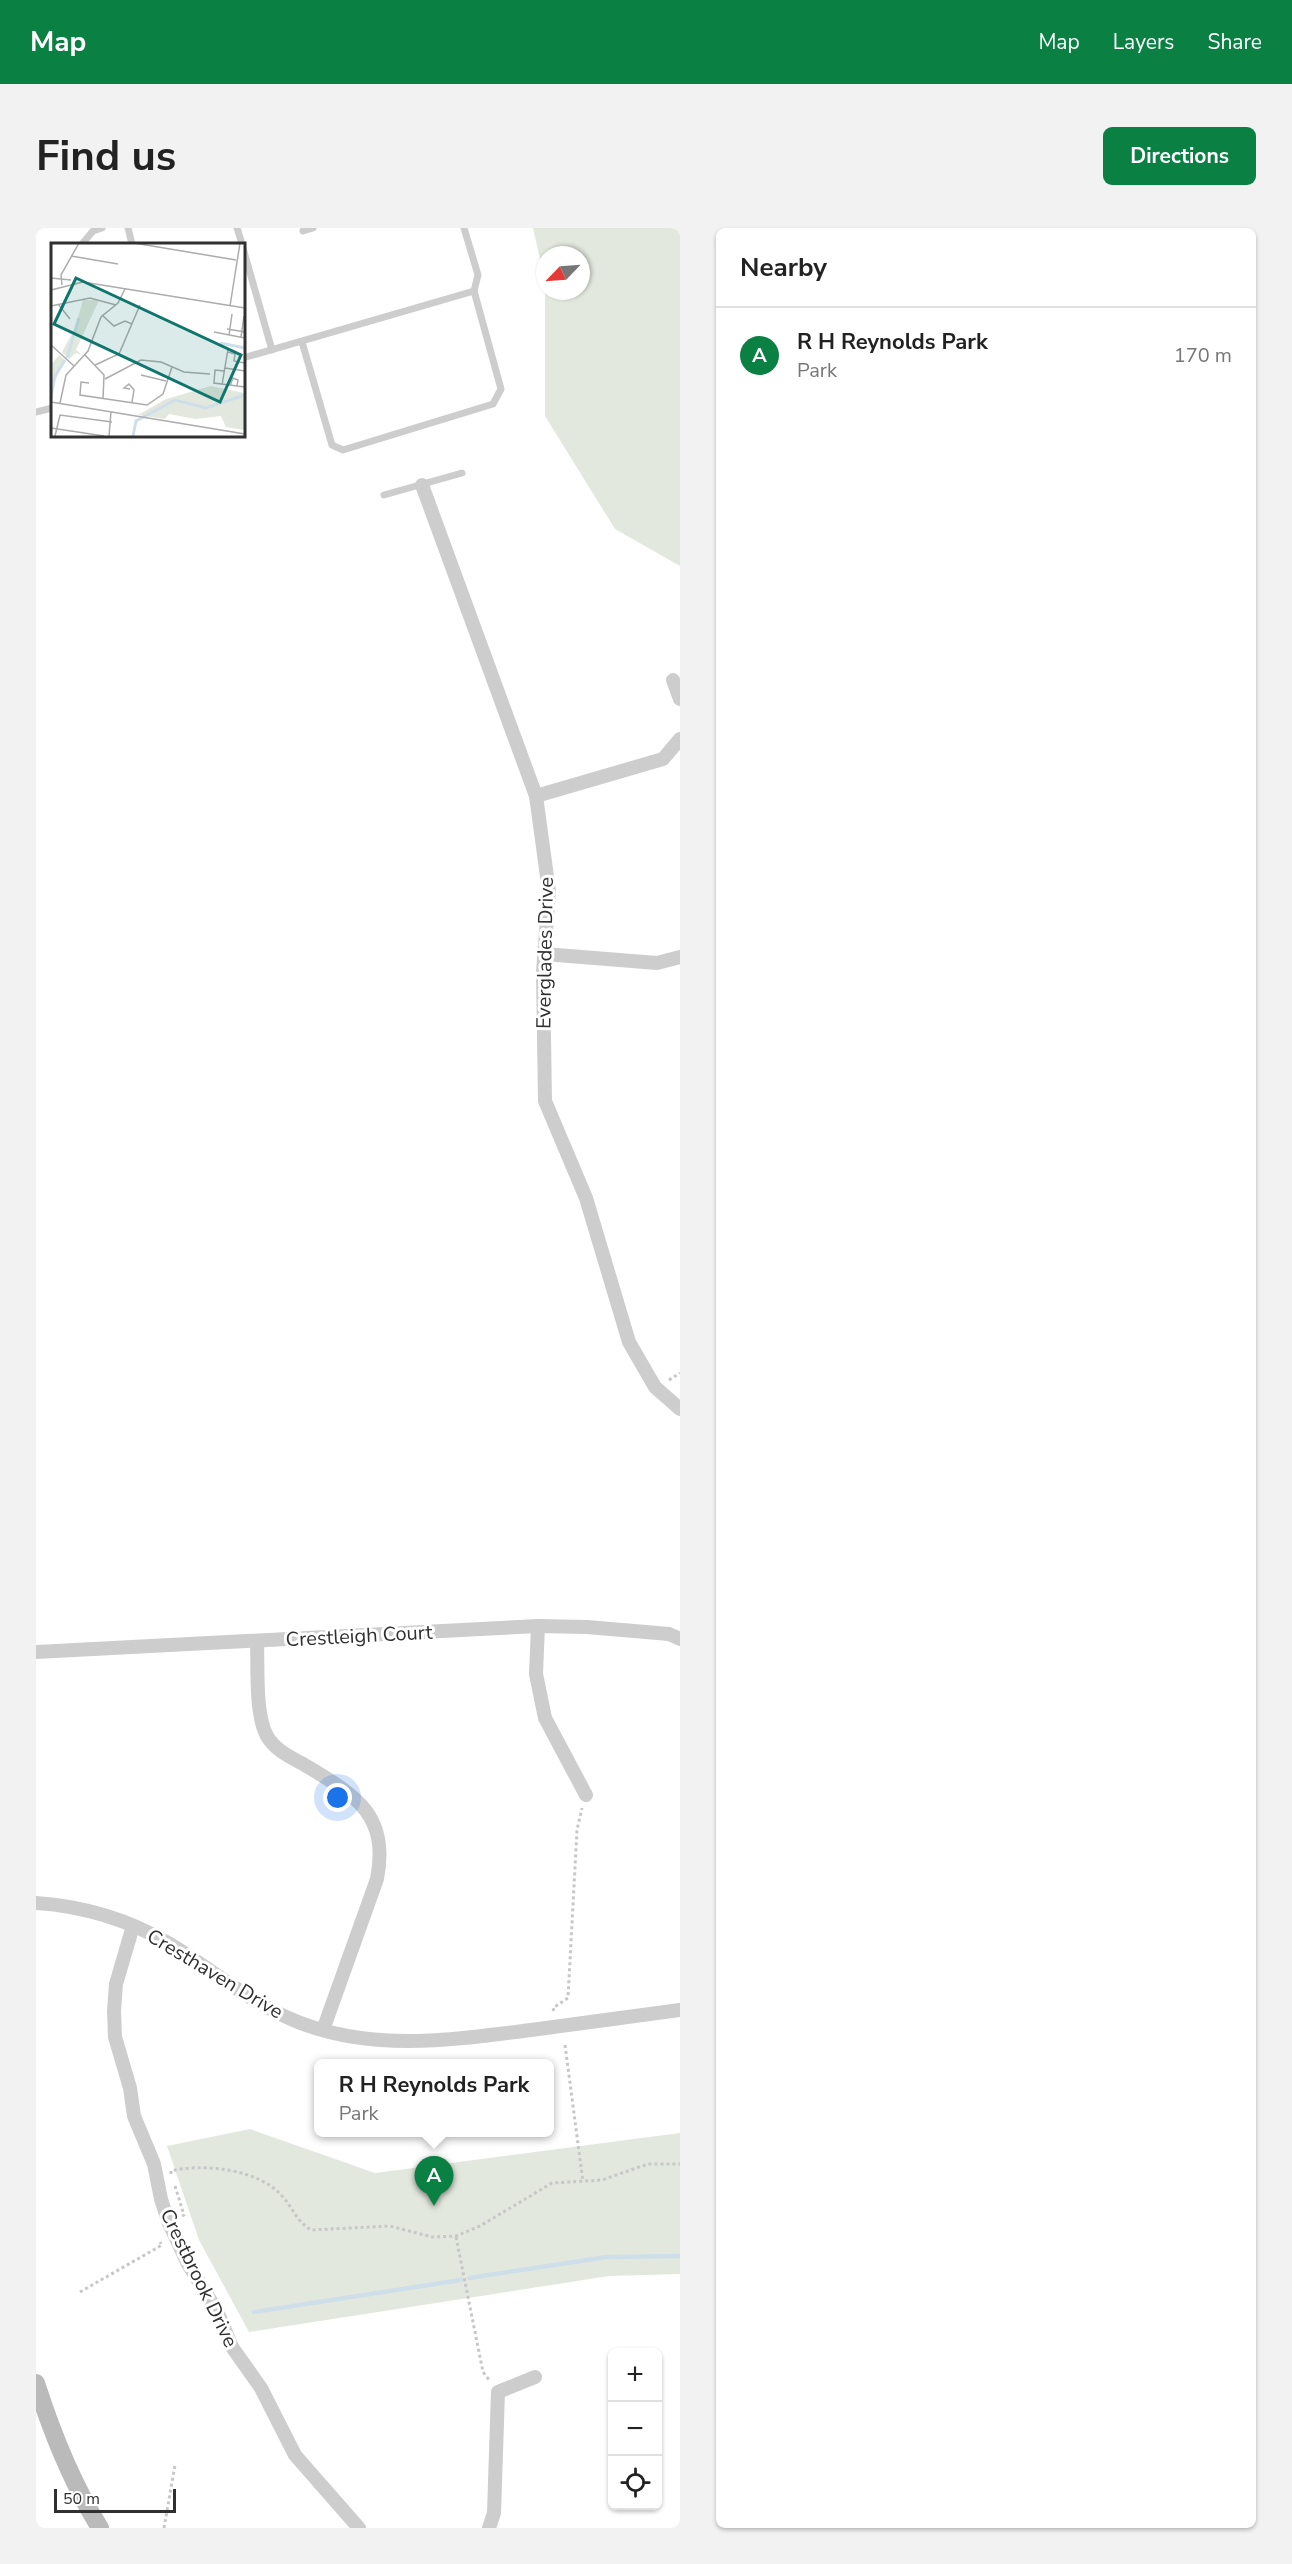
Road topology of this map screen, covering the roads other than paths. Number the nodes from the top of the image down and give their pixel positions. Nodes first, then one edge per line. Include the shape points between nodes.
1 (102, 228) edge
2 (128, 228) edge
3 (237, 228) edge
4 (313, 228) edge
5 (464, 228) edge
6 (303, 231) dead end
7 (83, 243) edge
8 (132, 243) edge
9 (242, 243) edge
10 (244, 250) edge
11 (474, 291) junction
12 (302, 342) junction
13 (272, 350) junction
14 (244, 358) edge
15 (51, 408) edge
16 (36, 412) edge
17 (462, 473) dead end
18 (422, 485) junction
19 (384, 495) dead end
20 (673, 680) dead end
21 (680, 699) edge
22 (680, 739) edge
23 (536, 796) junction
24 (544, 954) junction
25 (680, 957) edge
26 (680, 1409) edge
27 (538, 1626) junction
28 (680, 1639) edge
29 (257, 1641) junction
30 (36, 1652) edge
31 (585, 1795) road end
32 (36, 1903) edge
33 (133, 1926) junction
34 (680, 2010) edge
35 (323, 2030) junction
36 (535, 2377) dead end
37 (36, 2383) edge
38 (100, 2528) edge
39 (359, 2528) edge
40 (489, 2528) edge

1 - 7 lane via 93,231
2 - 8 lane
3 - 9 lane
4 - 6 lane
5 - 11 lane via 478,274
10 - 13 lane
11 - 12 lane
11 - 12 lane via 501,389 493,405 343,450 332,445
12 - 13 lane
13 - 14 lane
15 - 16 lane
17 - 18 lane
18 - 19 lane
18 - 23 street, Everglades Drive
20 - 21 street
22 - 23 street via 663,759
23 - 24 street, Everglades Drive via 549,891
24 - 25 street via 657,963
24 - 26 street, Everglades Drive via 544,1101 586,1198 629,1342 656,1387
27 - 28 street, Crestleigh Court via 669,1634
27 - 29 street, Crestleigh Court
27 - 31 street via 536,1674 545,1718
29 - 30 street, Crestleigh Court
29 - 35 street via 260,1703 268,1739 280,1751 355,1798 370,1816 379,1837 381,1859 377,1879
32 - 33 street, Cresthaven Drive via 72,1907
33 - 35 street, Cresthaven Drive via 169,1944 255,2001
33 - 39 street, Crestbrook Drive via 116,1984 115,2037 134,2116 154,2164 168,2221 232,2347 261,2388 295,2455
34 - 35 street, Cresthaven Drive via 425,2043 373,2041
36 - 40 street via 498,2392 494,2513
37 - 38 main road via 48,2421

